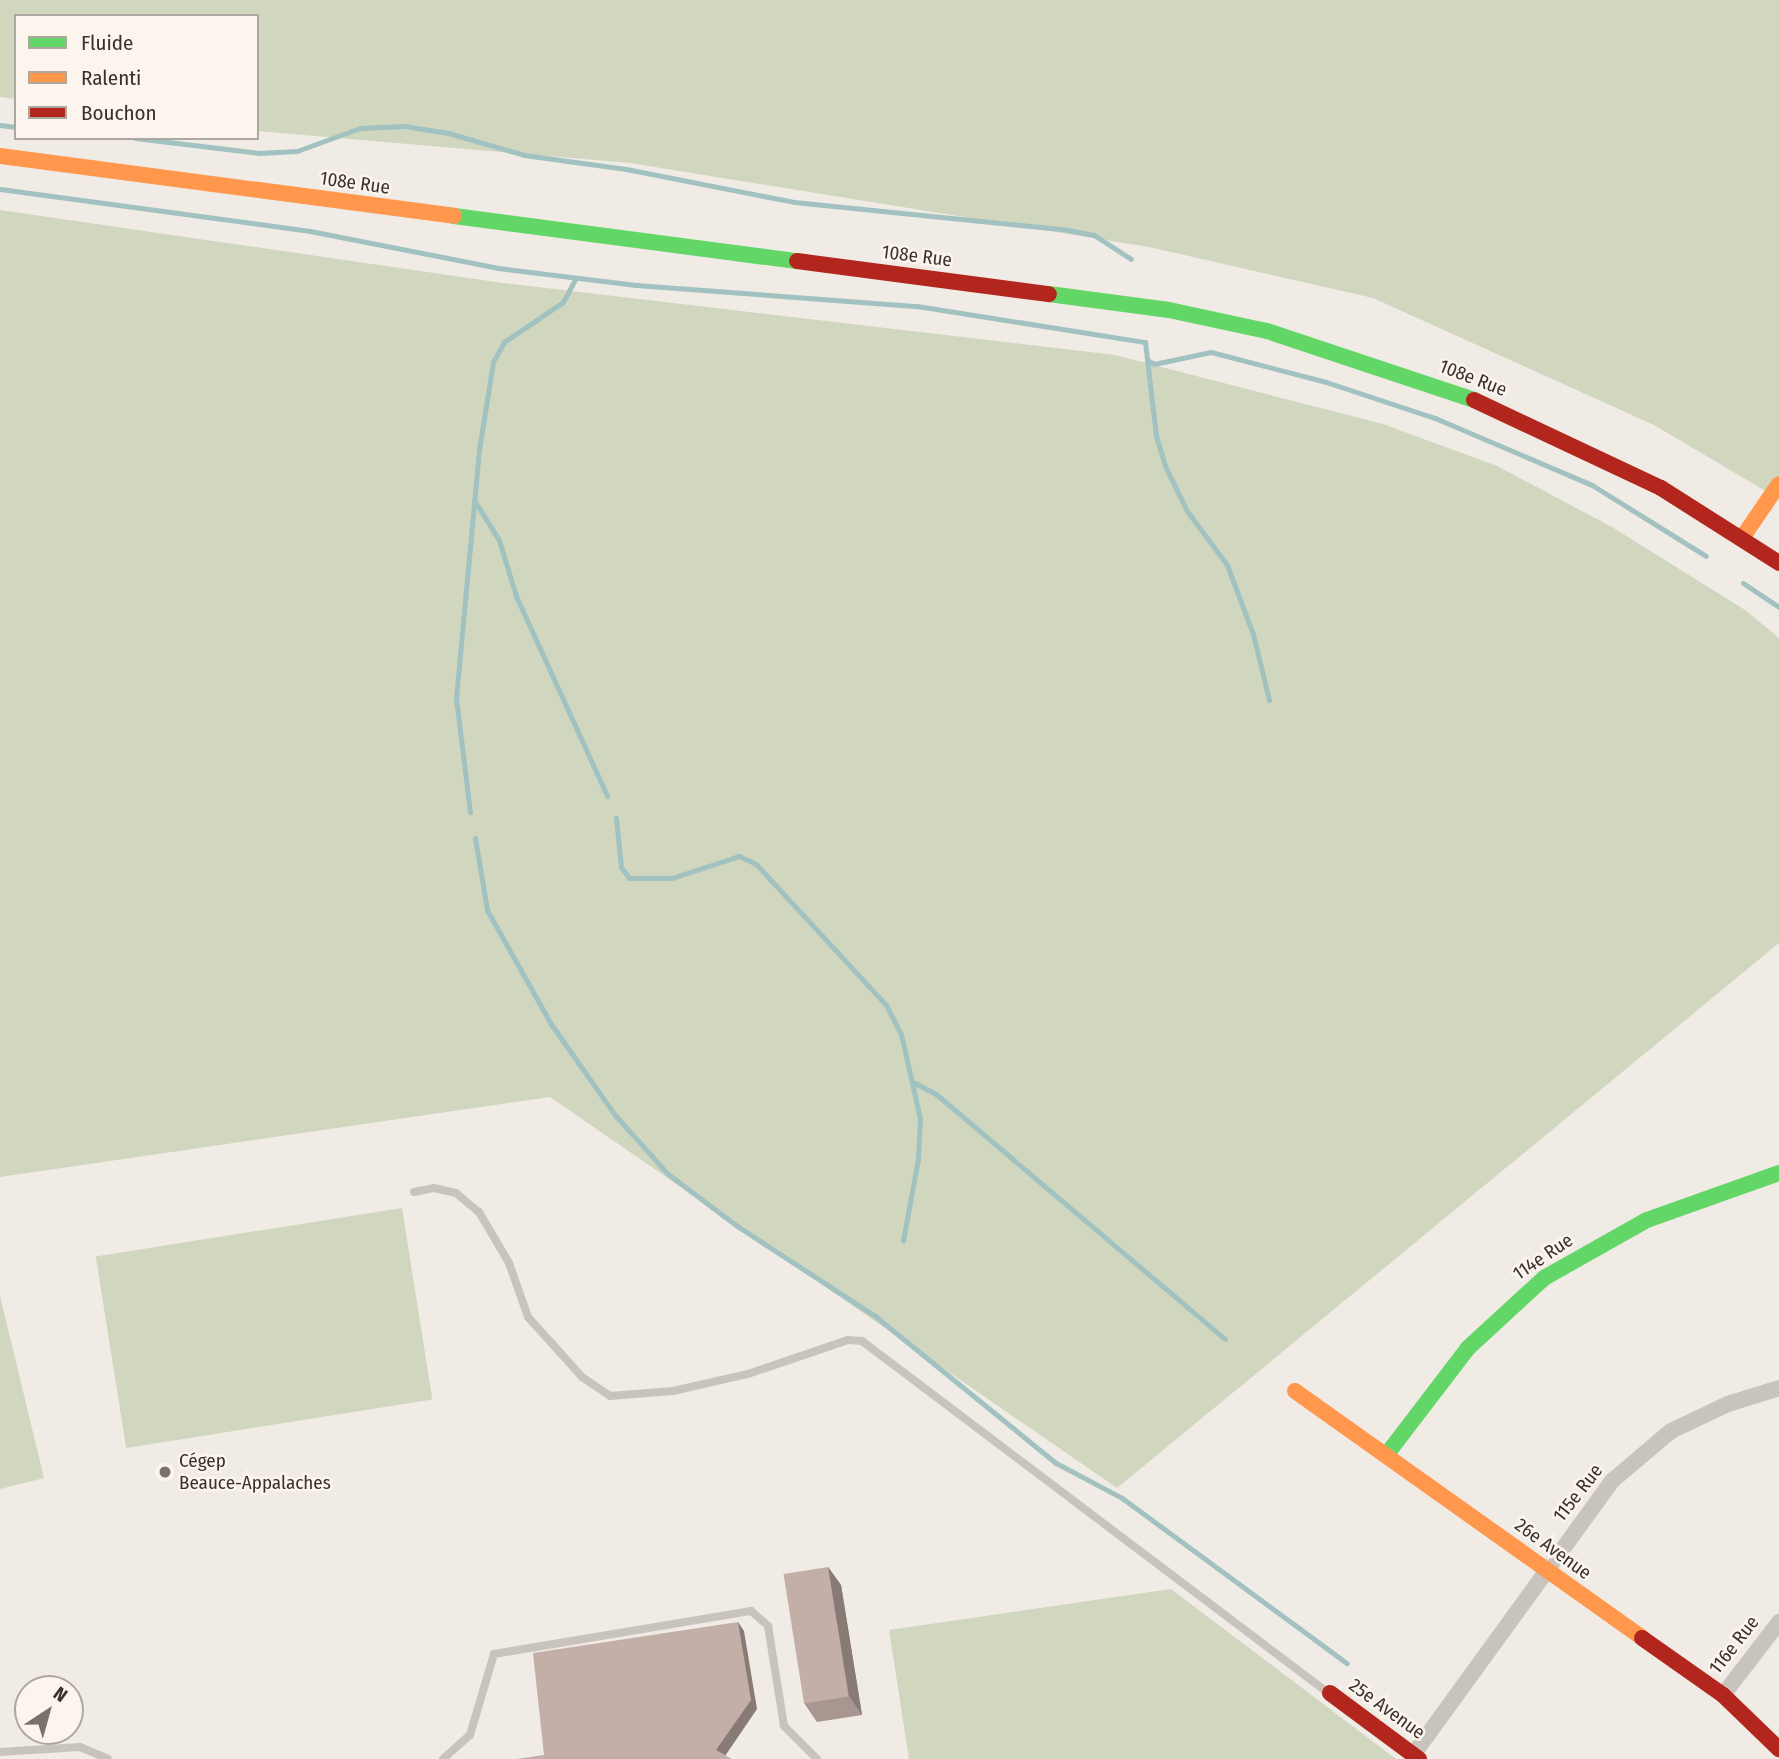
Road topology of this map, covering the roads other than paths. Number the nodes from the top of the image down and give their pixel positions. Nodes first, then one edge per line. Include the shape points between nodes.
1 (0, 156) edge
2 (1779, 484) edge
3 (1742, 538) junction
4 (1779, 564) edge
5 (1779, 1173) edge
6 (414, 1192) dead end
7 (1779, 1388) edge
8 (1295, 1391) dead end
9 (1387, 1454) junction
10 (1546, 1570) junction
11 (1779, 1622) edge
12 (1330, 1693) joint
13 (1723, 1695) junction
14 (1779, 1749) edge
15 (0, 1752) edge
16 (1414, 1758) edge
17 (108, 1759) edge
18 (443, 1759) edge
19 (817, 1759) edge

1 - 3 main road, 108e Rue via 1169,310 1267,331 1465,396 1551,433 1661,488
2 - 3 main road
3 - 4 main road, 108e Rue
5 - 9 main road, 114e Rue via 1647,1220 1544,1278 1507,1307 1468,1348
6 - 12 lane via 435,1188 456,1193 479,1212 509,1263 528,1317 582,1377 610,1396 673,1391 748,1374 848,1340 862,1341
7 - 10 street, 115e Rue via 1706,1413 1645,1450 1612,1481
8 - 9 main road, 26e Avenue
9 - 10 main road, 26e Avenue
10 - 13 main road, 26e Avenue
10 - 16 street, 115e Rue
11 - 13 street, 116e Rue
12 - 16 main road, 25e Avenue
13 - 14 main road, 26e Avenue
15 - 17 lane via 80,1747
18 - 19 lane via 470,1735 494,1654 751,1611 768,1626 784,1726

